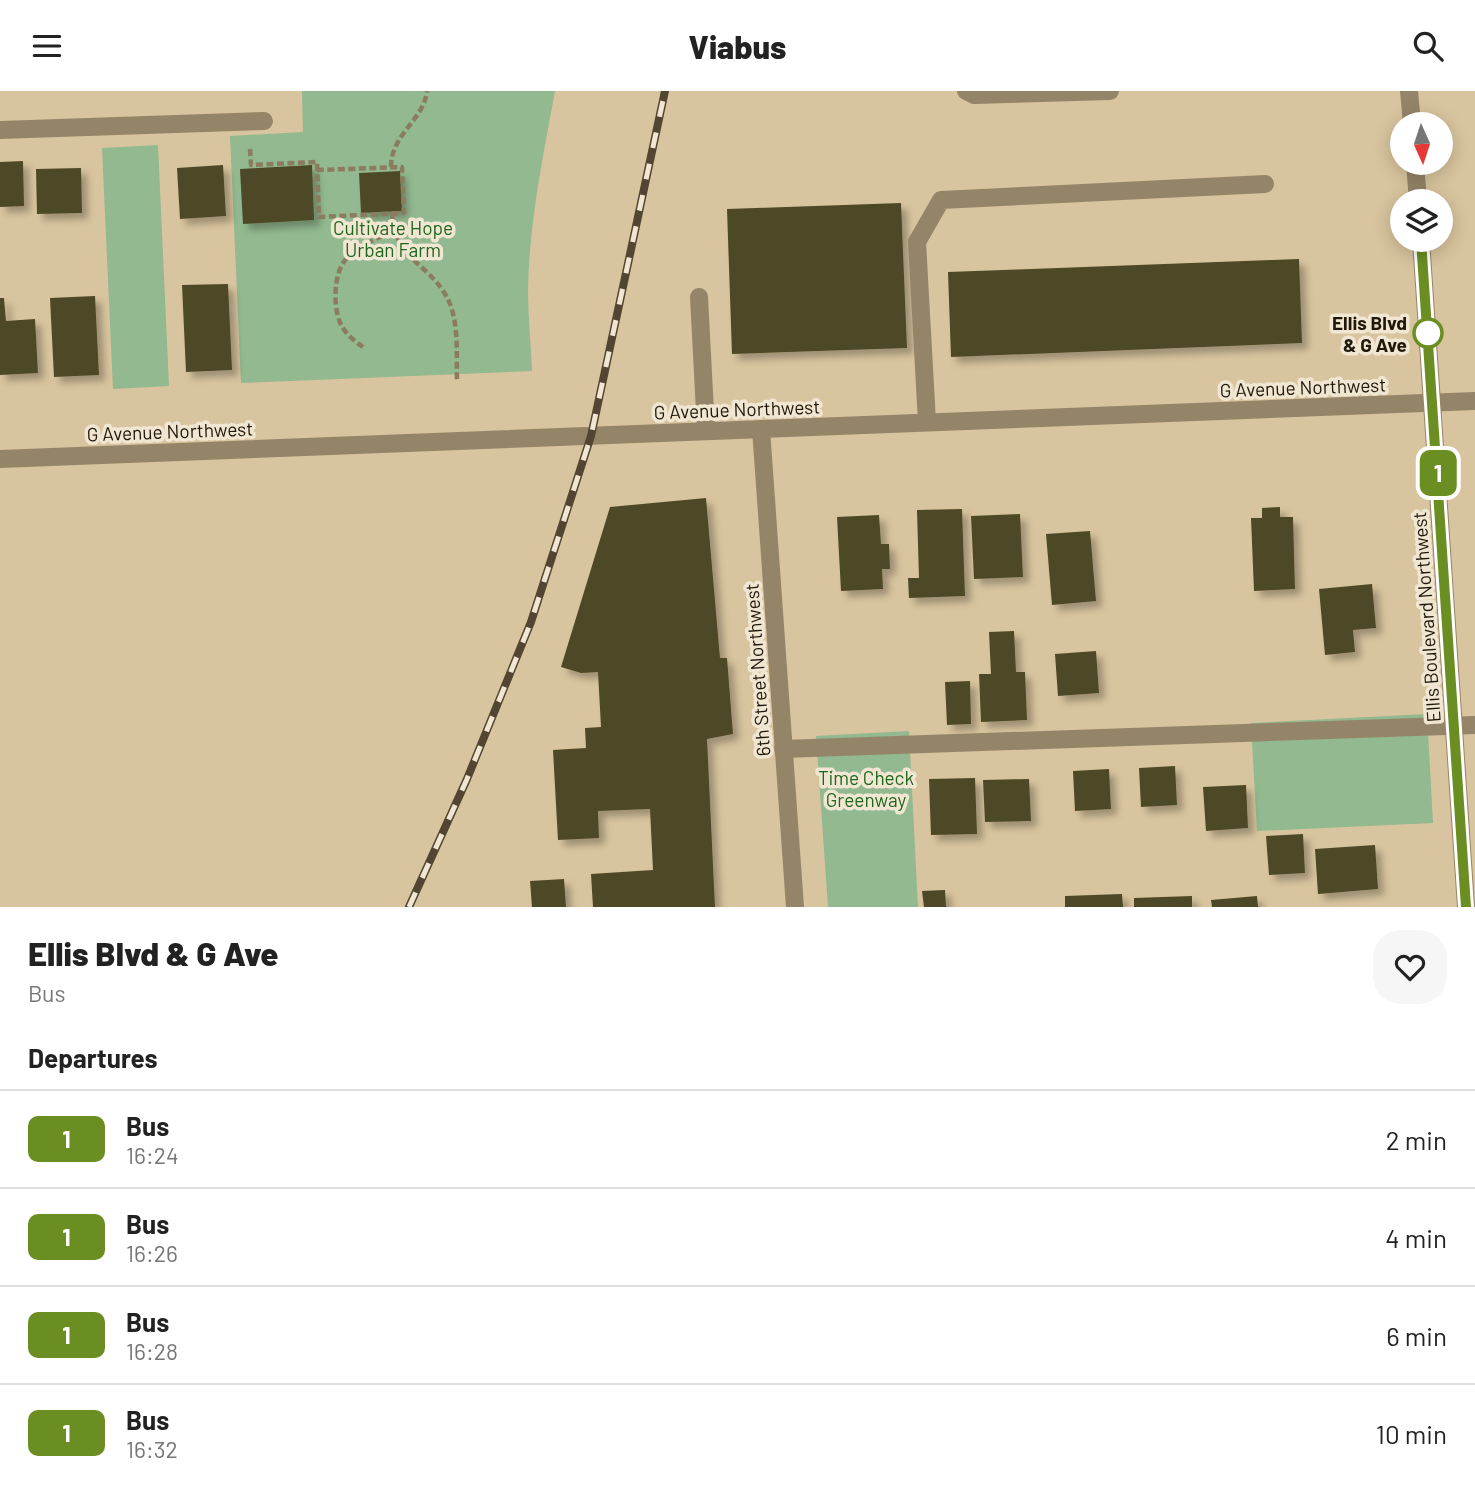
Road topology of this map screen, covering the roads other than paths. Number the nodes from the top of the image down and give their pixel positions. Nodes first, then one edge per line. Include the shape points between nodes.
1 (966, 91) edge
2 (1110, 91) edge
3 (1409, 91) edge
4 (1411, 112) edge
5 (256, 121) road end
6 (0, 130) edge
7 (1265, 184) dead end
8 (1422, 252) edge
9 (699, 297) dead end
10 (1475, 401) edge
11 (1433, 403) junction
12 (927, 422) junction
13 (761, 429) junction
14 (706, 432) junction
15 (0, 459) edge
16 (1475, 725) edge
17 (1454, 726) junction
18 (783, 750) junction
19 (795, 907) edge
20 (1466, 907) edge

1 - 2 street via 974,95
3 - 4 street
5 - 6 street
7 - 12 street via 941,200 917,243
8 - 11 street, Ellis Boulevard Northwest
9 - 14 street
10 - 11 street, G Avenue Northwest
11 - 12 street, G Avenue Northwest
11 - 17 street, Ellis Boulevard Northwest
12 - 13 street, G Avenue Northwest
13 - 14 street, G Avenue Northwest
13 - 18 street, 6th Street Northwest
14 - 15 street, G Avenue Northwest
16 - 17 street
17 - 18 street
17 - 20 street, Ellis Boulevard Northwest
18 - 19 street, 6th Street Northwest

